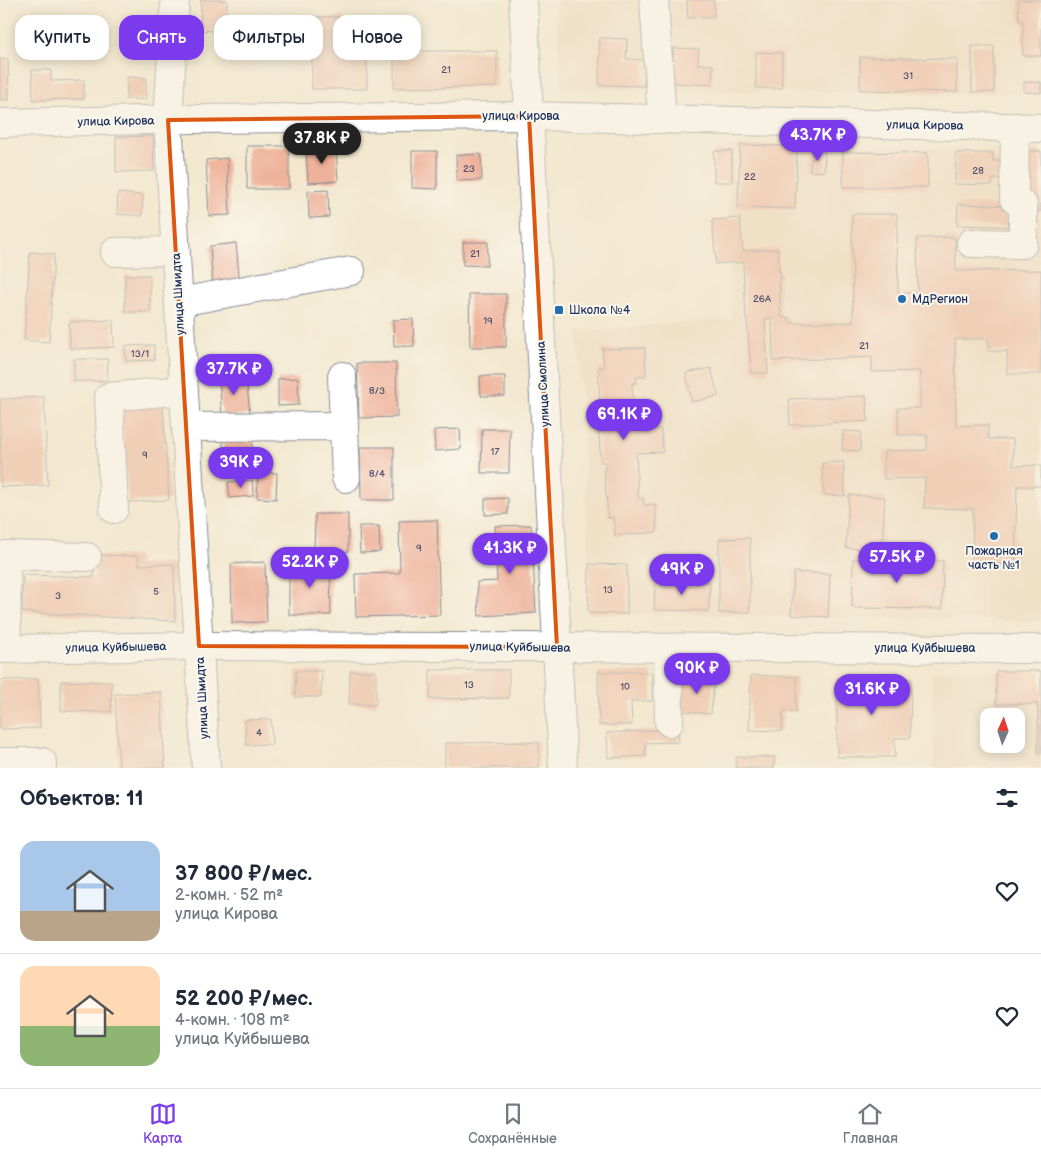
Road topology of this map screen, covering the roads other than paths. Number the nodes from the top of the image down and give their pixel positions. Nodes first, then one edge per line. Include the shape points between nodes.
1 (175, 0) edge
2 (523, 0) edge
3 (654, 0) edge
4 (529, 116) junction
5 (662, 119) junction
6 (168, 120) junction
7 (0, 123) edge
8 (1028, 127) edge
9 (971, 243) dead end
10 (176, 251) junction
11 (115, 252) dead end
12 (351, 271) dead end
13 (178, 302) junction
14 (342, 376) dead end
15 (184, 390) junction
16 (344, 426) junction
17 (186, 428) junction
18 (346, 478) dead end
19 (114, 509) dead end
20 (87, 557) dead end
21 (199, 646) junction
22 (556, 647) junction
23 (668, 648) junction
24 (3, 649) edge
25 (1041, 649) edge
26 (669, 722) dead end
27 (0, 762) edge
28 (42, 768) edge
29 (206, 768) edge
30 (562, 768) edge

1 - 6 street, улица Шмидта
2 - 4 street, улица Смолина
3 - 5 street
4 - 5 street, улица Кирова
4 - 6 street, улица Кирова
4 - 22 street, улица Смолина
5 - 8 street, улица Кирова
6 - 7 street, улица Кирова
6 - 10 street, улица Шмидта
8 - 9 street via 1014,199 1023,205 1023,244
10 - 11 street
10 - 13 street, улица Шмидта
12 - 13 street
13 - 15 street, улица Шмидта
14 - 16 street
15 - 17 street, улица Шмидта
15 - 19 street via 109,397
16 - 17 street
16 - 18 street
17 - 21 street, улица Шмидта
20 - 24 street via 6,555
21 - 22 street, улица Куйбышева
21 - 24 street, улица Куйбышева
21 - 29 street, улица Шмидта
22 - 23 street, улица Куйбышева
22 - 30 street, улица Смолина
23 - 25 street, улица Куйбышева
23 - 26 street
27 - 28 street via 42,762

